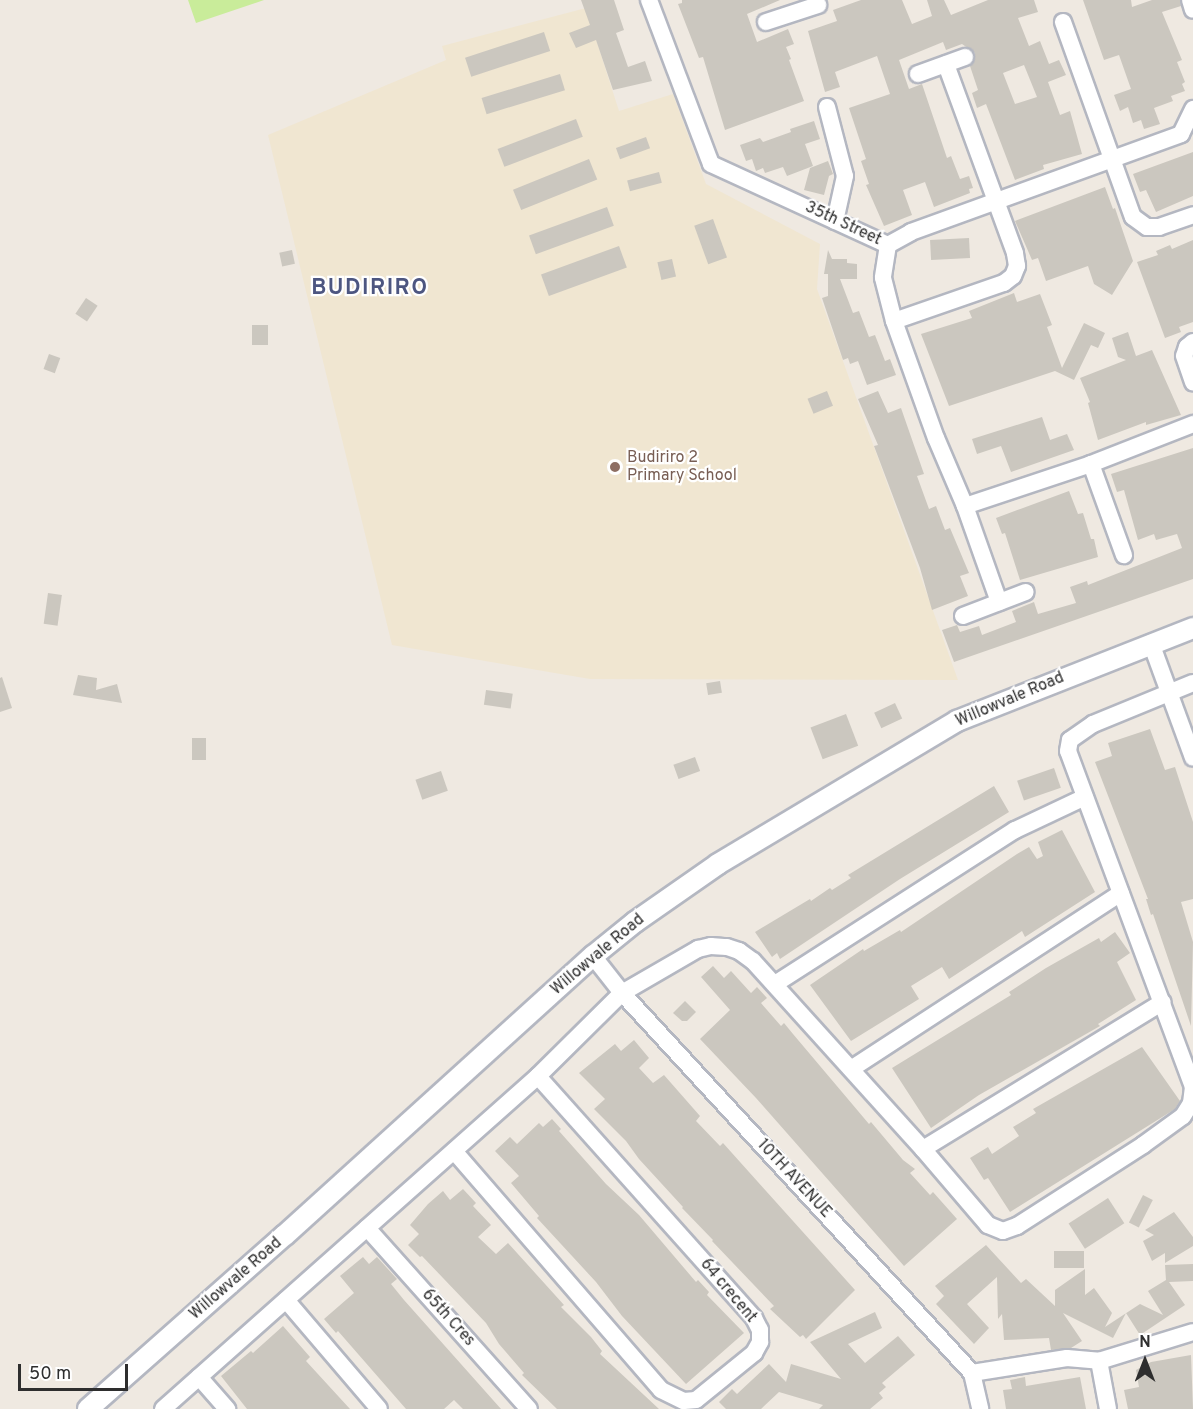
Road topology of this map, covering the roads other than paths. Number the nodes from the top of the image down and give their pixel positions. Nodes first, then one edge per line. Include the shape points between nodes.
1 (649, 0) edge
2 (1190, 0) edge
3 (818, 5) dead end
4 (786, 8) edge
5 (1193, 9) edge
6 (766, 22) dead end
7 (1063, 22) dead end
8 (965, 57) dead end
9 (946, 64) junction
10 (918, 74) dead end
11 (827, 107) dead end
12 (1193, 109) edge
13 (1112, 159) junction
14 (996, 201) junction
15 (1193, 215) edge
16 (835, 221) junction
17 (888, 245) junction
18 (894, 321) junction
19 (1193, 342) edge
20 (1193, 382) edge
21 (1193, 424) edge
22 (1091, 464) junction
23 (965, 506) junction
24 (1124, 555) dead end
25 (1026, 592) dead end
26 (999, 602) junction
27 (963, 616) dead end
28 (1193, 628) edge
29 (1151, 644) junction
30 (1193, 683) edge
31 (1169, 691) junction
32 (1193, 758) edge
33 (1085, 797) junction
34 (1121, 893) junction
35 (593, 956) junction
36 (775, 984) junction
37 (622, 993) junction
38 (1163, 1002) junction
39 (851, 1070) junction
40 (538, 1076) junction
41 (923, 1149) junction
42 (454, 1150) junction
43 (367, 1228) junction
44 (286, 1300) junction
45 (1193, 1332) edge
46 (1099, 1361) junction
47 (972, 1373) junction
48 (199, 1377) junction
49 (976, 1407) edge
50 (88, 1409) edge
51 (163, 1409) edge
52 (227, 1409) edge
53 (379, 1409) edge
54 (529, 1409) edge
55 (1108, 1409) edge

1 - 16 street, 35th Street via 711,164
2 - 5 street
3 - 4 street
4 - 6 street
7 - 13 street
8 - 9 street
9 - 10 street
9 - 14 street
11 - 16 street via 846,176
12 - 13 street, 35th Street via 1181,134
13 - 14 street, 35th Street
13 - 15 street via 1138,224 1159,227
14 - 17 street, 35th Street via 911,232
14 - 18 street via 1015,253 1017,266 1013,276 1004,283
16 - 17 street, 35th Street
17 - 18 street via 883,278
18 - 23 street
19 - 20 street via 1184,356
21 - 22 street
22 - 23 street
22 - 24 street
23 - 26 street
25 - 26 street
26 - 27 street
28 - 29 street, Willowvale Road
29 - 31 street
29 - 35 street, Willowvale Road via 957,721 718,864
30 - 31 street
31 - 32 street
31 - 33 street via 1093,724 1070,740 1068,751
33 - 34 street
33 - 36 street via 1015,830
34 - 38 street
34 - 39 street
35 - 37 street, 10TH AVENUE
35 - 50 street, Willowvale Road
36 - 37 street via 740,951 711,946 682,956
36 - 39 street
37 - 40 street
37 - 47 street, 10TH AVENUE
38 - 41 street
38 - 41 street via 1193,1087 1183,1116 1017,1226 1003,1231 988,1225
39 - 41 street
40 - 42 street
40 - 42 street, 64 crecent via 754,1318 760,1329 760,1342 754,1353 696,1400 684,1401 661,1390
42 - 43 street
43 - 44 street
43 - 54 street, 65th Cres
44 - 48 street
44 - 53 street
45 - 46 street
46 - 47 street via 1067,1358
46 - 55 street
47 - 49 street, 10TH AVENUE
48 - 51 street
48 - 52 street

